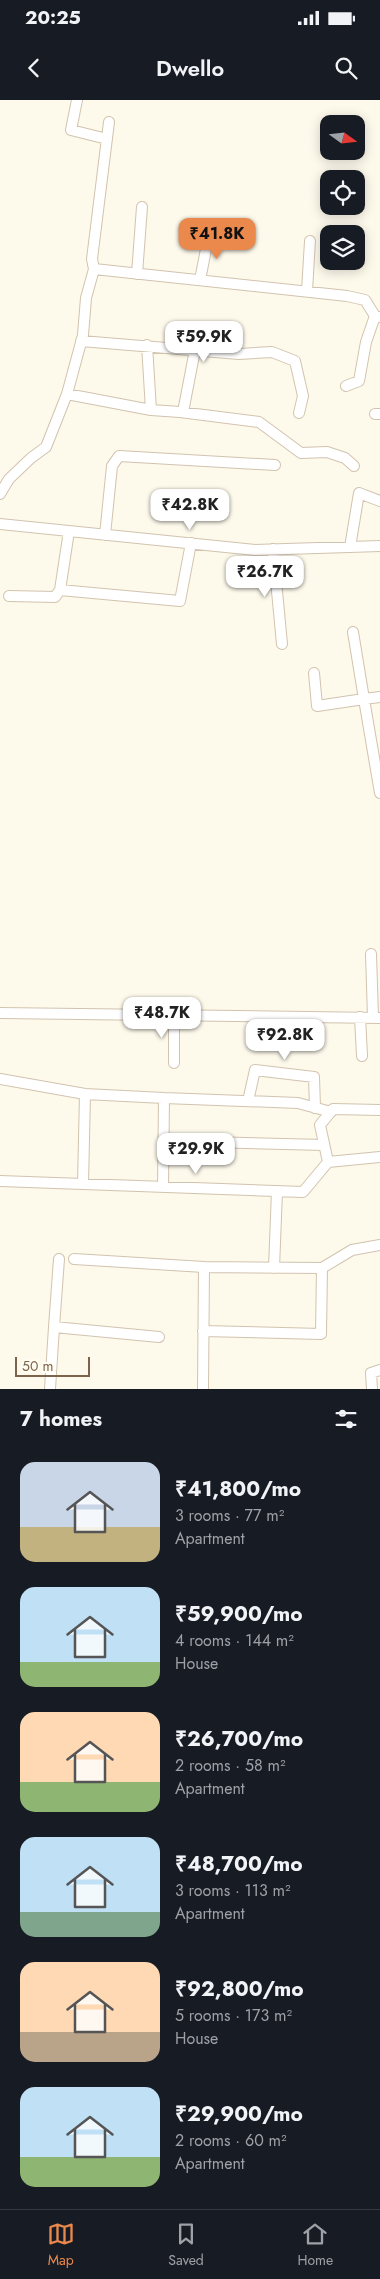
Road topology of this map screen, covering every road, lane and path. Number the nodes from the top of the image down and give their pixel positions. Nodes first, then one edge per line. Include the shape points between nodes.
1 (78, 100) edge
2 (109, 122) dead end
3 (107, 139) junction
4 (142, 207) dead end
5 (209, 234) dead end
6 (310, 240) dead end
7 (94, 269) junction
8 (137, 274) junction
9 (200, 280) junction
10 (307, 292) junction
11 (377, 316) edge
12 (81, 341) junction
13 (147, 345) junction
14 (195, 350) junction
15 (346, 386) dead end
16 (67, 394) junction
17 (151, 410) junction
18 (184, 412) junction
19 (299, 413) dead end
20 (275, 464) dead end
21 (354, 466) dead end
22 (0, 494) edge
23 (380, 501) edge
24 (0, 524) edge
25 (69, 531) junction
26 (105, 535) junction
27 (191, 543) junction
28 (380, 546) edge
29 (350, 547) junction
30 (274, 549) junction
31 (60, 590) junction
32 (9, 596) dead end
33 (353, 632) dead end
34 (282, 644) dead end
35 (314, 673) dead end
36 (380, 697) edge
37 (364, 699) junction
38 (380, 793) edge
39 (371, 954) dead end
40 (0, 1013) edge
41 (174, 1014) junction
42 (360, 1017) junction
43 (377, 1018) edge
44 (362, 1056) dead end
45 (174, 1063) dead end
46 (0, 1079) edge
47 (85, 1094) junction
48 (164, 1098) junction
49 (248, 1101) junction
50 (315, 1108) junction
51 (380, 1110) edge
52 (331, 1112) junction
53 (164, 1141) junction
54 (324, 1145) junction
55 (380, 1158) edge
56 (328, 1162) junction
57 (0, 1181) edge
58 (83, 1184) junction
59 (163, 1187) junction
60 (277, 1191) junction
61 (380, 1245) edge
62 (59, 1259) dead end
63 (74, 1260) dead end
64 (204, 1267) junction
65 (274, 1268) junction
66 (322, 1268) junction
67 (54, 1327) junction
68 (203, 1331) junction
69 (160, 1338) dead end
70 (380, 1370) edge
71 (50, 1389) edge
72 (203, 1389) edge
73 (372, 1389) edge

1 - 3 street via 72,130
2 - 3 street
3 - 7 street via 92,259
4 - 8 street
5 - 9 street
6 - 10 street
7 - 8 street
7 - 12 street via 86,298
8 - 9 street
9 - 10 street
10 - 11 street via 365,300
11 - 15 street via 366,342 359,381
12 - 13 street
12 - 16 street
13 - 14 street
13 - 17 street
14 - 18 street
14 - 19 street via 239,354 272,352 295,361 303,396
16 - 17 street
16 - 22 street via 46,447 9,479
17 - 18 street
18 - 21 street via 259,422 302,453 327,452 345,458
20 - 26 street via 119,456 112,466
23 - 29 street via 359,493
24 - 25 street
25 - 26 street
25 - 31 street
26 - 27 street
27 - 30 street
27 - 31 street via 180,601
28 - 29 street
29 - 30 street
30 - 34 street
31 - 32 street via 55,597
33 - 37 street
35 - 37 street via 318,706
36 - 37 street
37 - 38 street
39 - 43 street
40 - 41 street
41 - 42 street
41 - 45 street
42 - 43 street
42 - 44 street
46 - 47 street
47 - 48 street
47 - 58 street
48 - 49 street
48 - 53 street
49 - 50 street via 298,1103
49 - 50 street via 255,1070 314,1077
50 - 52 street
51 - 52 street via 333,1109
52 - 54 street via 320,1125
53 - 54 street
53 - 59 street
54 - 56 street
55 - 56 street
56 - 60 street via 303,1192
57 - 58 street
58 - 59 street
59 - 60 street
60 - 65 street
61 - 66 street via 352,1250
62 - 67 street
63 - 64 street
64 - 65 street
64 - 68 street
65 - 66 street
66 - 68 street via 321,1334
67 - 69 street
67 - 71 street
68 - 72 street
70 - 73 street via 371,1373

